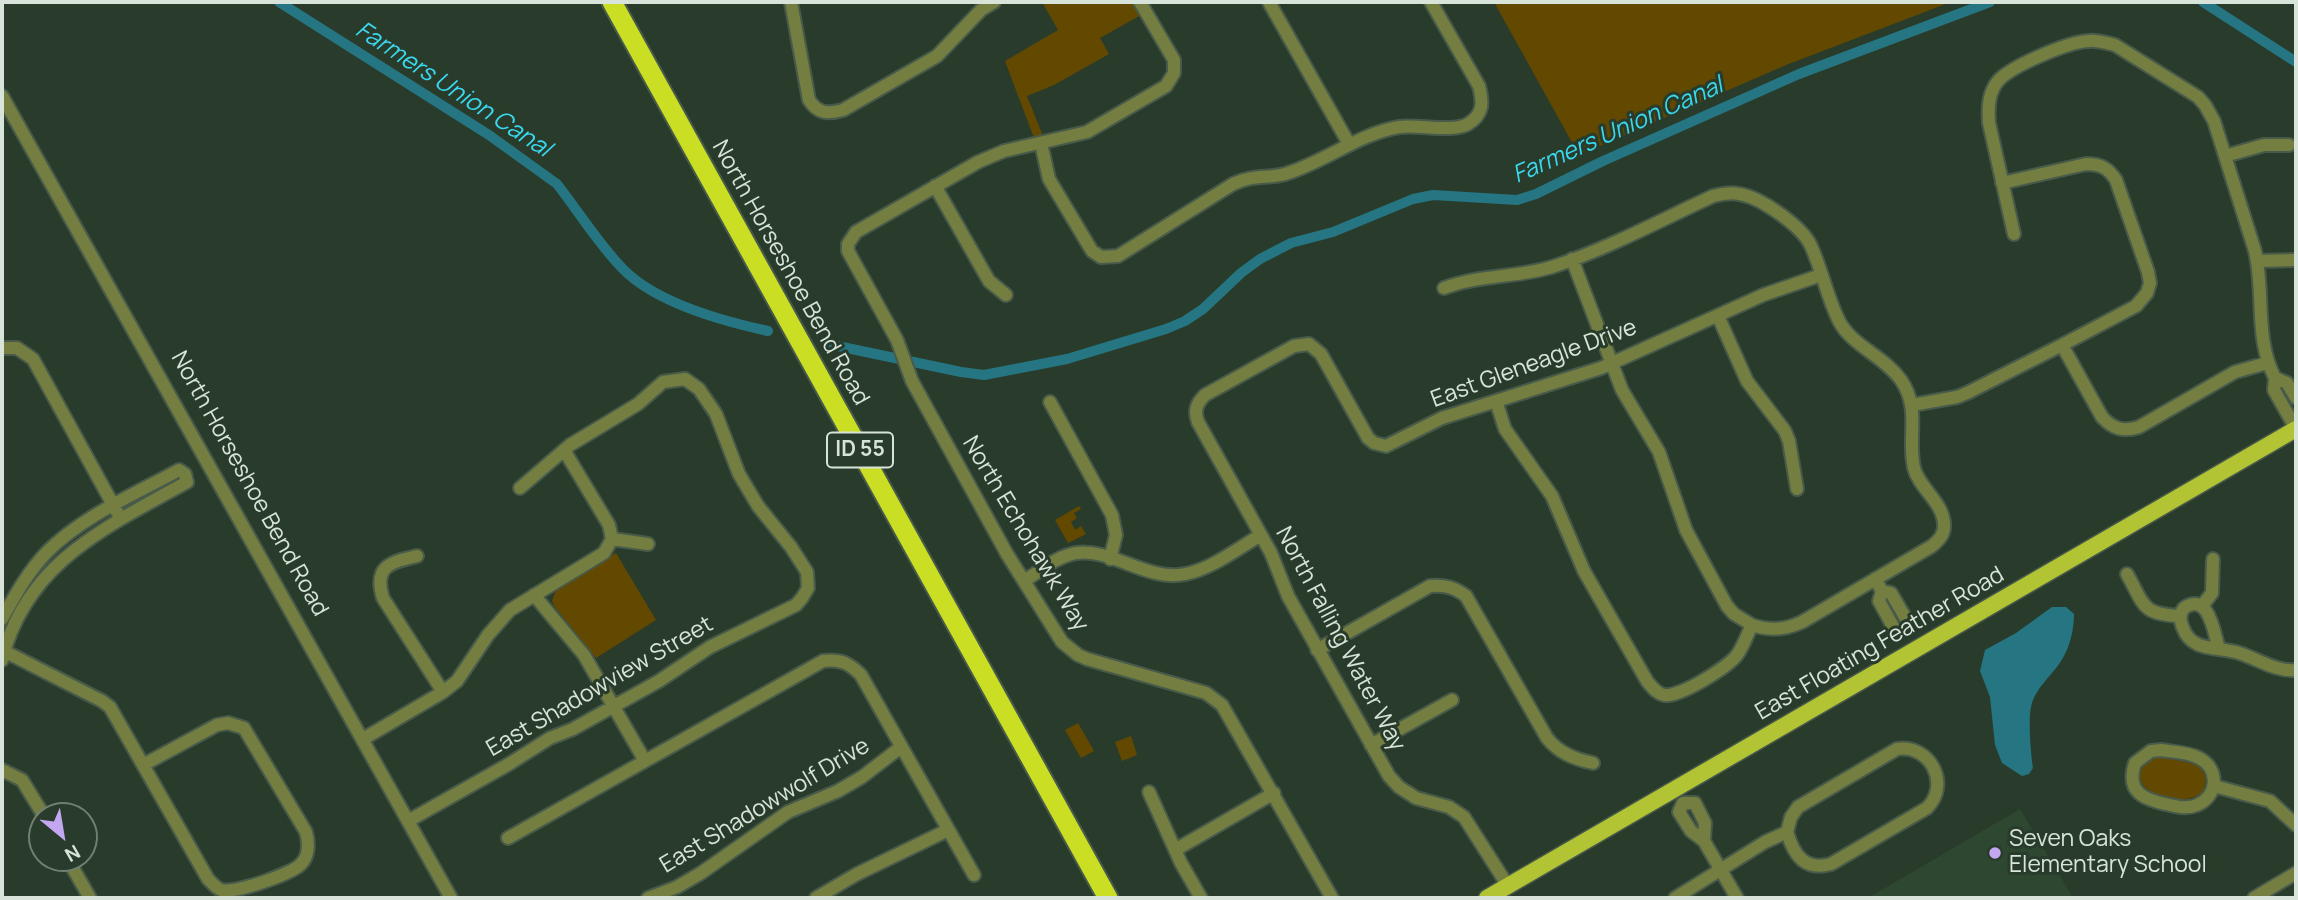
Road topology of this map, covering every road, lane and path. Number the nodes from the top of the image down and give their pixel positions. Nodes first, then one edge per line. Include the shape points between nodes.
1 (612, 2) edge
2 (791, 2) edge
3 (993, 2) edge
4 (1140, 2) edge
5 (1269, 2) edge
6 (1431, 2) edge
7 (2, 96) edge
8 (1041, 143) junction
9 (1349, 144) junction
10 (2289, 145) dead end
11 (2225, 156) junction
12 (2002, 183) junction
13 (935, 186) junction
14 (2014, 234) dead end
15 (1572, 259) junction
16 (2296, 260) edge
17 (2258, 261) junction
18 (1821, 275) junction
19 (1444, 288) dead end
20 (1006, 295) dead end
21 (1717, 316) junction
22 (2062, 345) junction
23 (2, 348) edge
24 (1610, 363) junction
25 (2267, 363) junction
26 (2275, 378) junction
27 (2296, 398) edge
28 (1496, 401) junction
29 (1050, 402) dead end
30 (1912, 405) junction
31 (2296, 429) edge
32 (1379, 446) joint
33 (564, 450) junction
34 (208, 461) junction
35 (185, 474) junction
36 (520, 488) dead end
37 (1797, 489) dead end
38 (114, 506) junction
39 (121, 519) junction
40 (1262, 535) junction
41 (612, 539) junction
42 (648, 544) dead end
43 (417, 556) dead end
44 (1110, 559) junction
45 (2213, 559) dead end
46 (2127, 574) dead end
47 (1875, 579) junction
48 (1024, 581) junction
49 (534, 595) junction
50 (2202, 606) junction
51 (2180, 617) junction
52 (2, 619) edge
53 (1752, 625) junction
54 (1916, 649) junction
55 (2219, 649) junction
56 (1317, 650) junction
57 (3, 654) edge
58 (2296, 670) edge
59 (443, 692) junction
60 (1452, 700) dead end
61 (614, 707) junction
62 (363, 739) junction
63 (1371, 745) junction
64 (901, 747) junction
65 (645, 761) junction
66 (1593, 763) dead end
67 (143, 765) junction
68 (2, 770) edge
69 (2214, 786) junction
70 (1149, 792) dead end
71 (1274, 793) junction
72 (1679, 796) junction
73 (35, 802) edge
74 (408, 821) junction
75 (2296, 825) edge
76 (948, 830) junction
77 (1787, 832) junction
78 (508, 838) dead end
79 (1175, 849) junction
80 (1721, 871) junction
81 (76, 872) edge
82 (2296, 873) edge
83 (974, 875) dead end
84 (1508, 886) junction
85 (90, 898) edge
86 (451, 898) edge
87 (648, 898) edge
88 (816, 898) edge
89 (1108, 898) edge
90 (1202, 898) edge
91 (1332, 898) edge
92 (1487, 898) edge
93 (1675, 898) edge
94 (1737, 898) edge
95 (2254, 898) edge

1 - 89 highway, North Horseshoe Bend Road / ID 55
2 - 3 street via 810,100 822,112 832,113 937,56
4 - 8 street via 1174,60 1174,73 1166,86 1087,132
5 - 9 street
6 - 9 street via 1479,86 1483,102 1478,115 1460,127 1402,126
7 - 34 street, North Horseshoe Bend Road
8 - 9 street via 1049,179 1092,251 1101,257 1118,256 1248,177 1284,175
8 - 13 street via 992,155
10 - 11 street via 2264,145
11 - 12 street via 2214,121 2198,97 2115,45 2076,43 2017,66 1998,81 1991,94 1989,123
11 - 17 street
12 - 14 street
12 - 22 street via 2086,164 2099,164 2116,180 2148,272 2147,293 2136,306
13 - 20 street via 989,281
13 - 48 street, North Echohawk Way via 856,232 848,244 850,257 918,393
15 - 18 street via 1726,193 1758,200 1793,224 1805,236
15 - 19 street via 1533,272 1469,279
15 - 24 street
16 - 17 street
17 - 25 street
18 - 21 street, East Gleneagle Drive
18 - 30 street via 1844,328 1894,372
21 - 24 street, East Gleneagle Drive
21 - 37 street via 1748,381 1789,440
22 - 25 street via 2102,417 2109,425 2129,430 2235,372
22 - 30 street via 1957,397
23 - 38 street via 17,348 33,359
24 - 28 street, East Gleneagle Drive
24 - 53 street via 1659,453 1691,540 1727,606
25 - 26 street
26 - 27 street via 2287,383
26 - 31 street via 2274,390
28 - 32 street, East Gleneagle Drive via 1442,418
28 - 53 street via 1506,429 1552,496 1584,571 1654,690 1664,695 1682,692 1732,661
29 - 44 street via 1112,515 1115,535
30 - 47 street via 1915,471 1944,521 1941,538
31 - 54 main road, East Floating Feather Road
32 - 40 street, North Falling Water Way via 1368,438 1321,354 1309,344 1294,346 1205,396 1196,408 1198,422
33 - 36 street
33 - 41 street via 609,525
33 - 61 street, East Shadowview Street via 638,404 663,382 685,379 699,389 716,414 739,474 807,572 808,588 796,606 710,647
34 - 35 street
34 - 62 street, North Horseshoe Bend Road
35 - 38 street via 179,470
35 - 39 street via 187,482
38 - 39 street
38 - 52 street via 48,551 26,577
39 - 57 street via 77,546 42,581 9,633
40 - 44 street via 1184,575
40 - 56 street, North Falling Water Way
41 - 42 street
41 - 49 street via 604,553
43 - 59 street via 386,567 380,587
44 - 48 street via 1075,554
45 - 50 street via 2212,593
46 - 51 street via 2151,612
47 - 53 street via 1792,626 1772,630
47 - 54 street via 1882,591 1878,601 1895,630 1905,630
48 - 71 street, North Echohawk Way via 1062,642 1078,655 1215,698
49 - 59 street via 510,610 457,681
49 - 61 street via 584,655
50 - 51 street via 2189,605
50 - 55 street
51 - 55 street via 2191,641
54 - 72 main road, East Floating Feather Road
55 - 58 street via 2281,670
56 - 63 street, North Falling Water Way
56 - 66 street via 1430,586 1449,586 1466,596 1552,745 1572,759
57 - 67 street via 102,701 116,716
59 - 62 street
60 - 63 street
61 - 65 street
61 - 74 street, East Shadowview Street via 550,737
62 - 74 street, North Horseshoe Bend Road
63 - 84 street, North Falling Water Way via 1399,788 1464,817
64 - 65 street via 861,676 842,661 823,661
64 - 76 street
64 - 87 street, East Shadowwolf Drive via 862,777 788,812 701,873
65 - 78 street
67 - 67 street via 208,879 222,890 240,890 301,864 309,843 306,832 244,728 217,725
68 - 73 street via 22,780
69 - 69 street via 2208,764 2194,756 2151,751 2141,756 2133,770 2139,794 2152,802 2195,806
69 - 75 street via 2270,801
70 - 79 street
71 - 79 street
71 - 91 street, North Echohawk Way
72 - 80 street via 1679,812 1704,841
72 - 84 main road, East Floating Feather Road
74 - 86 street, North Horseshoe Bend Road
76 - 83 street
76 - 88 street
77 - 77 street via 1798,807 1897,749 1917,750 1937,775 1936,799 1927,808 1832,864 1808,865 1800,859
77 - 80 street
79 - 90 street
80 - 93 street
80 - 94 street
81 - 85 street
82 - 95 street
84 - 92 main road, East Floating Feather Road

